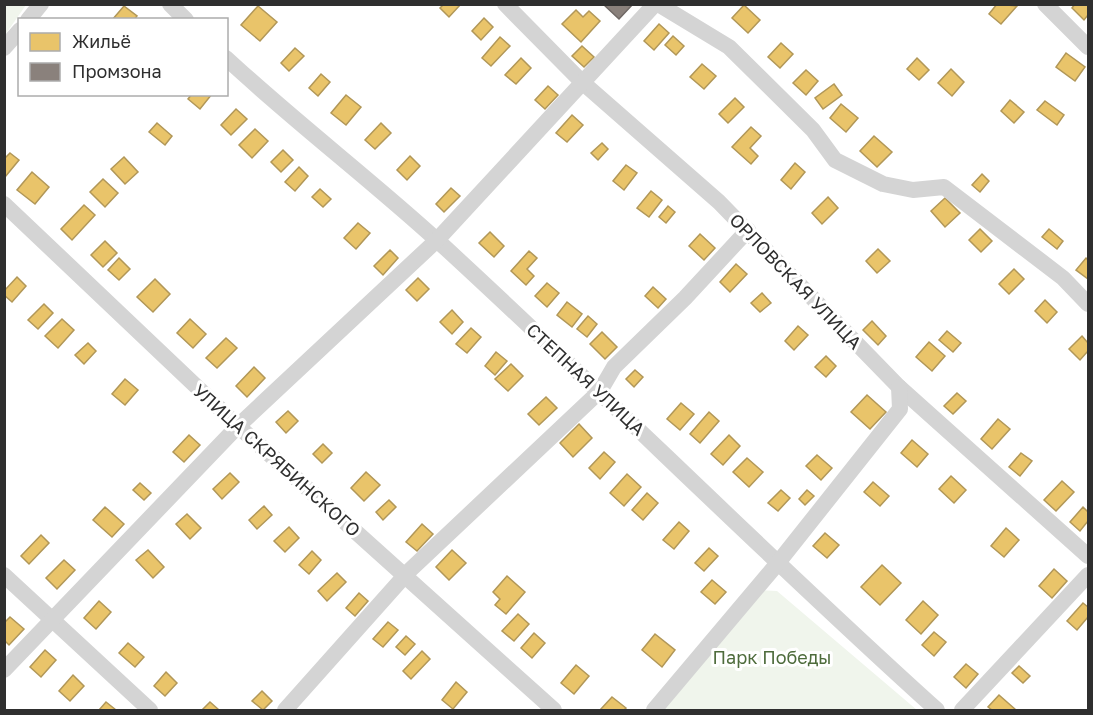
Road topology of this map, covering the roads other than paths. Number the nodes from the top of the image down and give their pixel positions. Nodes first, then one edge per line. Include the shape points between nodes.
1 (41, 4) edge
2 (170, 4) edge
3 (506, 4) edge
4 (657, 4) edge
5 (1045, 4) edge
6 (30, 18) edge
7 (184, 18) edge
8 (18, 32) edge
9 (1089, 47) edge
10 (4, 48) edge
11 (228, 60) edge
12 (582, 82) junction
13 (4, 204) edge
14 (748, 230) junction
15 (437, 240) junction
16 (1089, 304) edge
17 (899, 387) junction
18 (600, 391) junction
19 (238, 426) junction
20 (1089, 556) edge
21 (777, 564) junction
22 (4, 575) edge
23 (1089, 575) edge
24 (405, 576) junction
25 (54, 621) junction
26 (4, 670) edge
27 (150, 711) edge
28 (285, 711) edge
29 (554, 711) edge
30 (654, 711) edge
31 (937, 711) edge
32 (962, 711) edge

1 - 6 street
2 - 7 street
3 - 12 street, ОРЛОВСКАЯ УЛИЦА
4 - 12 street
4 - 16 street via 729,47 813,130 835,160 883,184 913,190 944,187 1063,278
5 - 9 street
8 - 10 street
11 - 15 street, СТЕПНАЯ УЛИЦА
12 - 14 street, ОРЛОВСКАЯ УЛИЦА
12 - 15 street
13 - 19 street, УЛИЦА СКРЯБИНСКОГО
14 - 17 street, ОРЛОВСКАЯ УЛИЦА
14 - 18 street via 614,367
15 - 18 street, СТЕПНАЯ УЛИЦА
15 - 19 street
17 - 20 street, ОРЛОВСКАЯ УЛИЦА
17 - 21 street via 900,409
18 - 21 street, СТЕПНАЯ УЛИЦА
18 - 24 street
19 - 24 street, УЛИЦА СКРЯБИНСКОГО
19 - 25 street
21 - 30 street
21 - 31 street, СТЕПНАЯ УЛИЦА
22 - 25 street
23 - 32 street
24 - 28 street
24 - 29 street, УЛИЦА СКРЯБИНСКОГО
25 - 26 street
25 - 27 street

